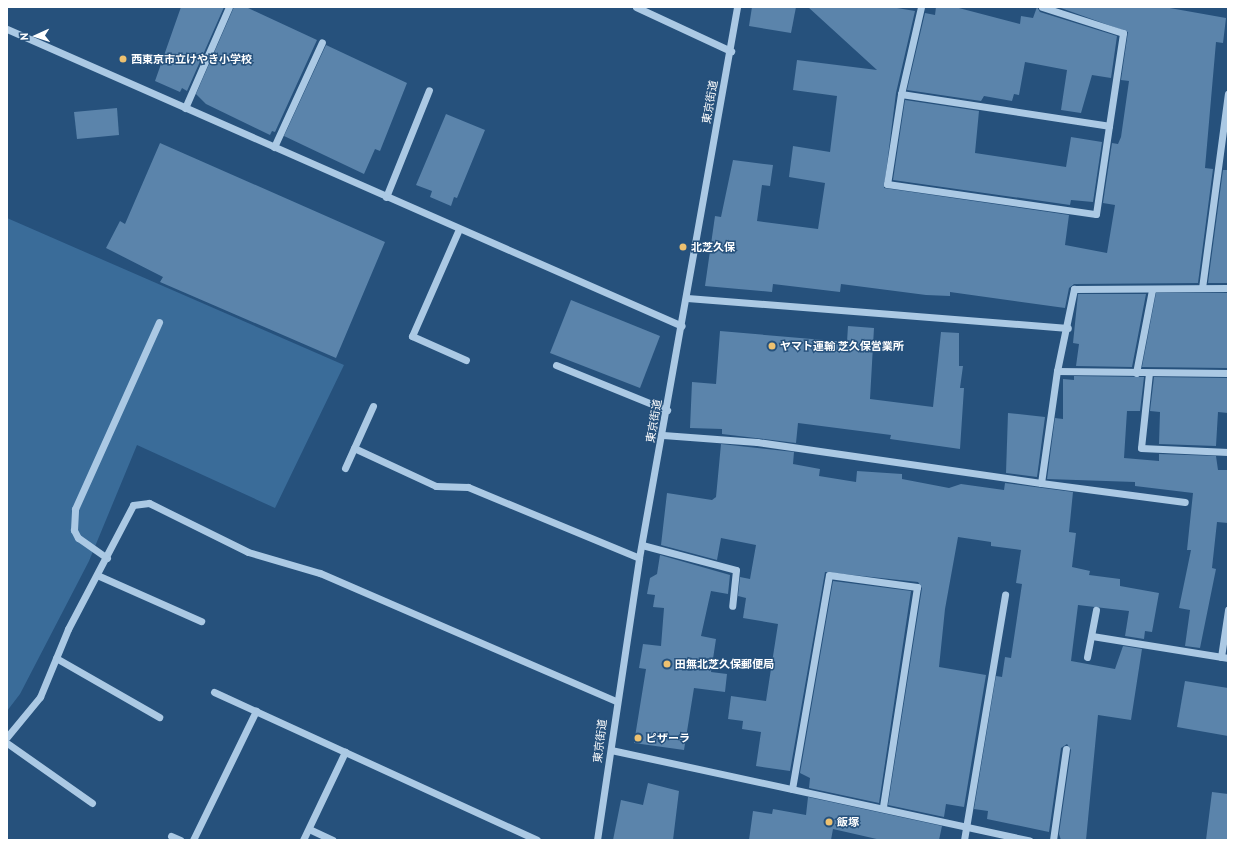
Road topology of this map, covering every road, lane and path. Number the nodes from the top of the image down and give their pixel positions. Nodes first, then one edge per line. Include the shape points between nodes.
1 (229, 7) edge
2 (636, 7) edge
3 (737, 7) edge
4 (921, 7) edge
5 (1042, 7) edge
6 (7, 30) edge
7 (322, 42) dead end
8 (730, 50) junction
9 (429, 90) dead end
10 (901, 94) junction
11 (1228, 94) edge
12 (185, 108) junction
13 (1109, 126) junction
14 (274, 147) junction
15 (386, 197) junction
16 (459, 229) junction
17 (1202, 288) junction
18 (1228, 288) edge
19 (1152, 290) junction
20 (687, 298) junction
21 (159, 322) dead end
22 (682, 326) junction
23 (1068, 328) junction
24 (466, 360) dead end
25 (556, 364) dead end
26 (1057, 371) junction
27 (1136, 373) junction
28 (1149, 373) junction
29 (1228, 373) edge
30 (373, 406) dead end
31 (667, 410) junction
32 (663, 435) junction
33 (354, 448) junction
34 (1228, 452) edge
35 (345, 468) dead end
36 (1041, 483) junction
37 (1185, 502) dead end
38 (642, 545) junction
39 (107, 558) junction
40 (639, 558) junction
41 (97, 575) junction
42 (1005, 594) dead end
43 (732, 606) dead end
44 (1096, 610) dead end
45 (1228, 610) edge
46 (201, 621) dead end
47 (1092, 636) junction
48 (1087, 657) dead end
49 (56, 658) junction
50 (1224, 658) edge
51 (214, 692) dead end
52 (616, 701) junction
53 (256, 711) junction
54 (159, 717) dead end
55 (7, 737) edge
56 (7, 742) edge
57 (1066, 749) dead end
58 (611, 750) junction
59 (345, 752) junction
60 (792, 789) junction
61 (92, 803) dead end
62 (883, 808) junction
63 (966, 826) junction
64 (309, 829) junction
65 (171, 836) dead end
66 (180, 840) edge
67 (192, 840) edge
68 (303, 840) edge
69 (333, 840) edge
70 (537, 840) edge
71 (596, 840) edge
72 (964, 840) edge
73 (1029, 840) edge
74 (1054, 840) edge

1 - 12 street
2 - 8 street
3 - 8 street, 東京街道
4 - 10 street
5 - 13 street via 1122,33
6 - 12 street
7 - 14 street
8 - 20 street, 東京街道
9 - 15 street
10 - 13 street
10 - 13 street via 887,184 1096,214
11 - 17 street
12 - 14 street
14 - 15 street
15 - 16 street
16 - 22 street
16 - 24 street via 412,336
17 - 18 street
17 - 19 street
19 - 23 street via 1074,289
19 - 27 street
20 - 22 street, 東京街道
20 - 23 street
21 - 39 street via 75,509 74,530 78,538
22 - 31 street, 東京街道
23 - 26 street
25 - 31 street
26 - 27 street
26 - 36 street
27 - 28 street
28 - 29 street
28 - 34 street via 1141,448
30 - 33 street
31 - 32 street, 東京街道
32 - 36 street via 757,442
32 - 38 street, 東京街道
33 - 35 street
33 - 40 street via 436,486 468,487
36 - 37 street
38 - 40 street, 東京街道
38 - 43 street via 736,570
39 - 41 street
39 - 52 street via 133,505 149,503 248,552 320,573
40 - 52 street, 東京街道
41 - 46 street
41 - 49 street
42 - 63 street
44 - 47 street
45 - 50 street
47 - 48 street
47 - 50 street
49 - 54 street
49 - 55 street via 40,697
51 - 53 street
52 - 58 street, 東京街道
53 - 59 street
53 - 67 street
56 - 61 street
57 - 74 street
58 - 60 street
58 - 71 street, 東京街道
59 - 64 street
59 - 70 street
60 - 62 street
60 - 62 street via 829,575 917,587
62 - 63 street
63 - 72 street
63 - 73 street
64 - 68 street
64 - 69 street
65 - 66 street

